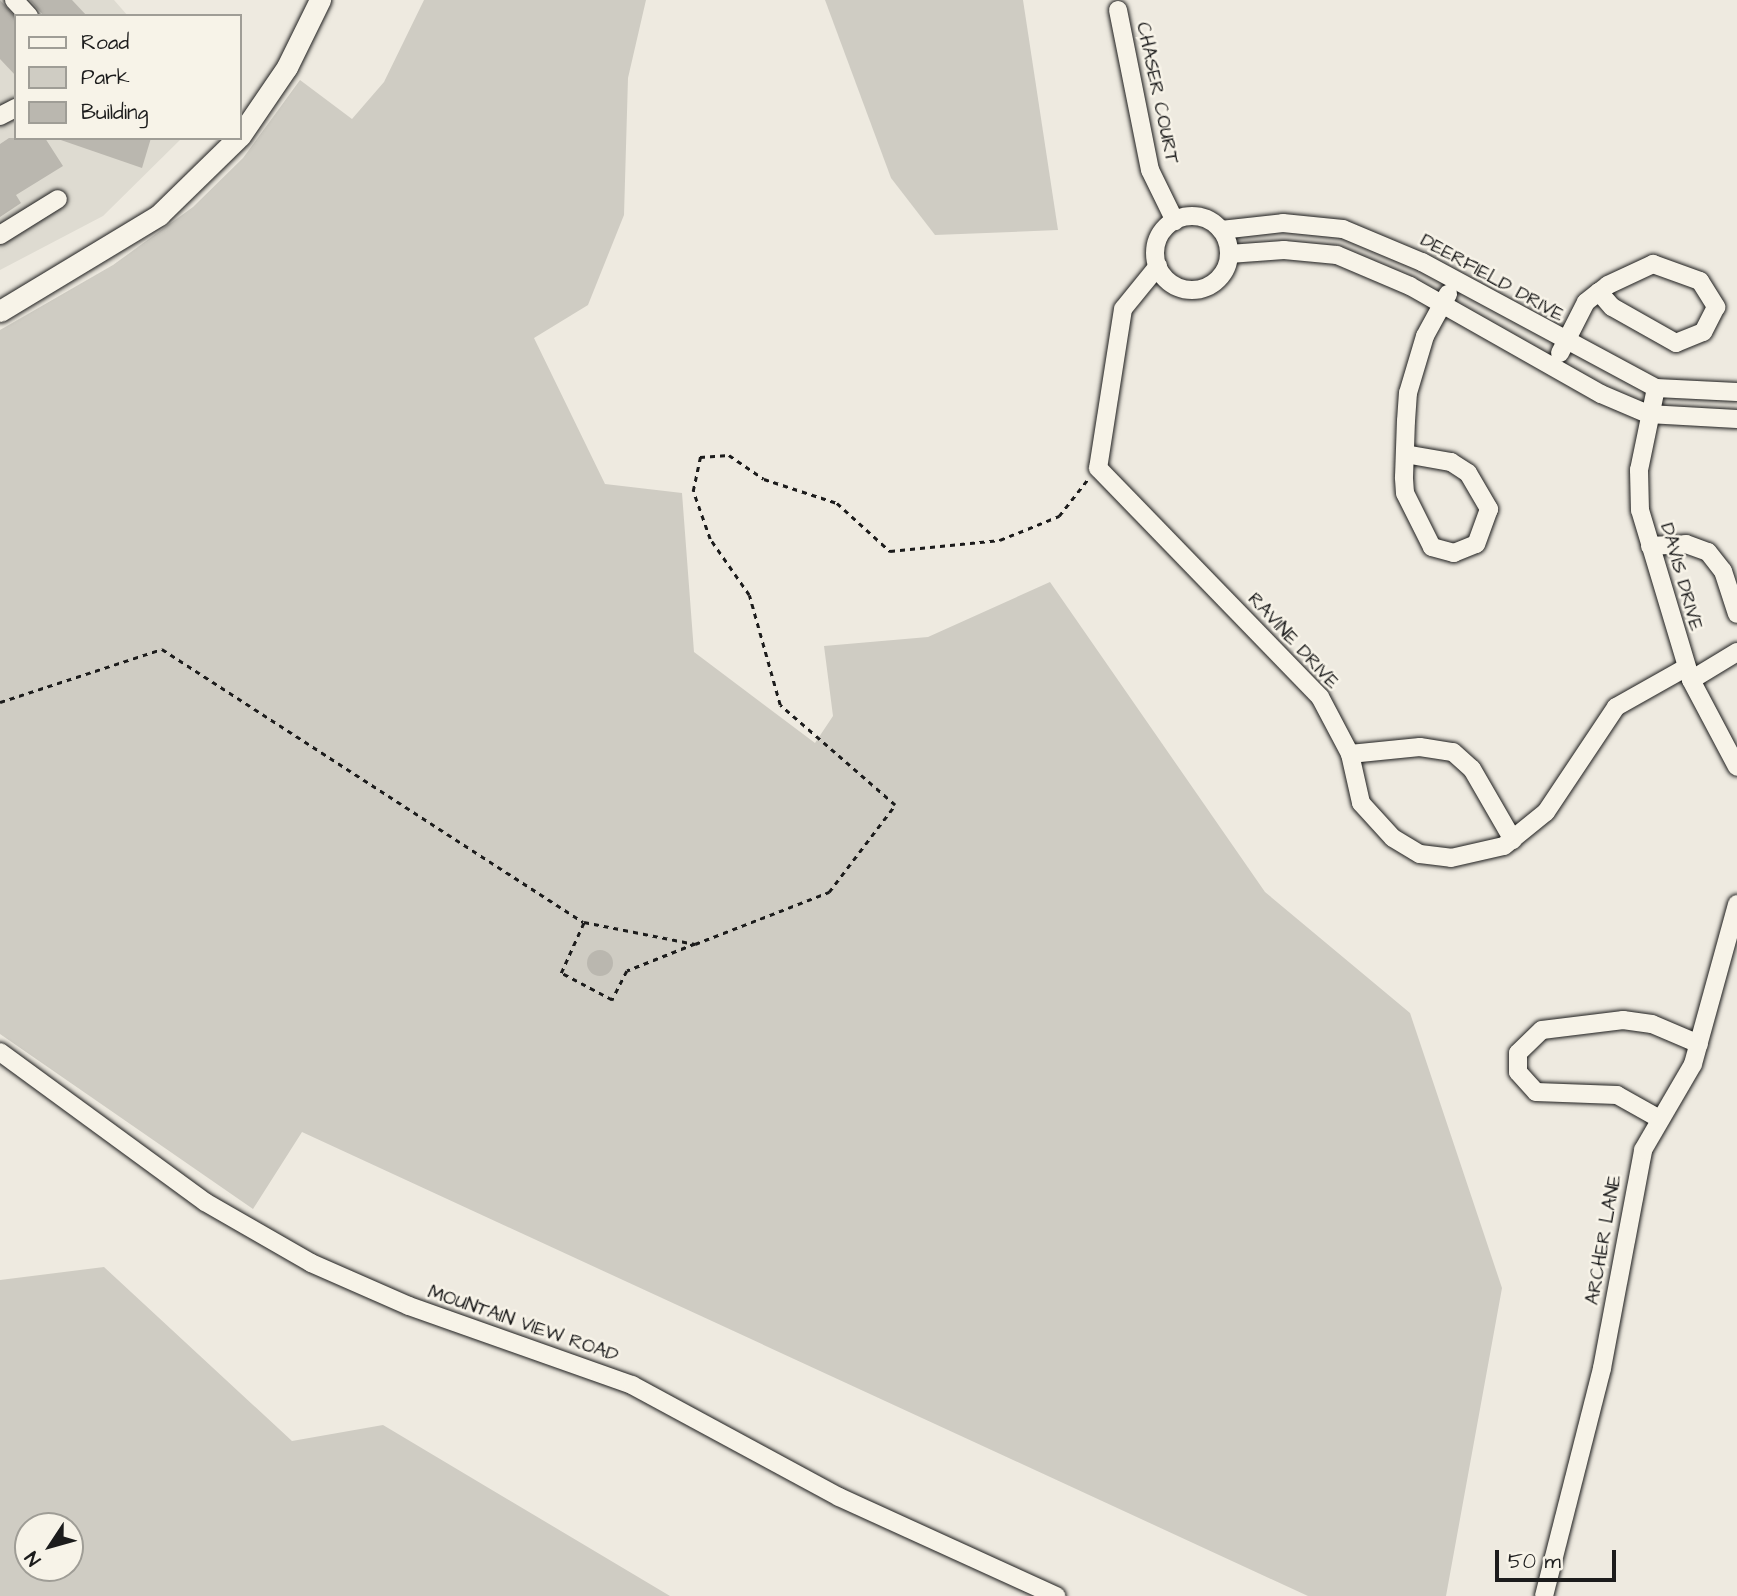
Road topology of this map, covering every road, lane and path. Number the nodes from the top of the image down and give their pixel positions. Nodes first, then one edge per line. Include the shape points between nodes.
1 (14, 0) edge
2 (320, 0) edge
3 (1118, 10) dead end
4 (27, 14) edge
5 (242, 133) edge
6 (236, 140) edge
7 (58, 199) dead end
8 (1175, 221) junction
9 (1221, 230) junction
10 (0, 235) edge
11 (1229, 254) junction
12 (1158, 266) junction
13 (1455, 280) junction
14 (1598, 292) junction
15 (1443, 304) junction
16 (0, 311) edge
17 (1565, 342) junction
18 (1554, 367) junction
19 (1656, 388) junction
20 (1737, 392) edge
21 (1651, 414) junction
22 (1737, 419) edge
23 (1405, 454) junction
24 (1098, 468) junction
25 (1650, 546) junction
26 (1737, 614) edge
27 (1737, 652) edge
28 (1689, 673) junction
29 (0, 702) edge
30 (1350, 754) junction
31 (1737, 767) edge
32 (1513, 840) junction
33 (1737, 904) edge
34 (584, 922) junction
35 (695, 944) junction
36 (1699, 1044) junction
37 (0, 1052) edge
38 (1658, 1118) junction
39 (1056, 1596) edge
40 (1545, 1596) edge

1 - 4 street
2 - 5 main road via 287,67
3 - 8 street, CHASER COURT via 1150,170
6 - 16 main road via 159,215
7 - 10 street
8 - 9 street, DEERFIELD DRIVE via 1195,216
8 - 12 street via 1157,241
9 - 11 street
9 - 13 street, DEERFIELD DRIVE via 1283,223 1343,229
11 - 12 street via 1221,276 1200,289 1172,284
11 - 15 street via 1284,250 1337,256
12 - 24 street via 1123,309
13 - 15 street
13 - 17 street, DEERFIELD DRIVE
14 - 14 street via 1612,307 1676,343 1703,332 1716,307 1700,281 1661,263
14 - 17 street via 1579,311
15 - 18 street
15 - 23 street via 1425,336 1408,393
17 - 18 street
17 - 19 street, DEERFIELD DRIVE
18 - 21 street
19 - 20 street, DEERFIELD DRIVE
19 - 21 street, DAVIS DRIVE
21 - 22 street
21 - 25 street, DAVIS DRIVE via 1638,488
23 - 23 street via 1451,462 1468,473 1489,509 1476,544 1449,553 1425,539 1406,502
24 - 30 street, RAVINE DRIVE via 1320,697
24 - 35 path via 1059,516 1000,540 890,551 837,503 764,480 729,455 700,457 693,491 710,539 749,594 780,705 895,805 829,892
25 - 26 street via 1686,544 1709,552 1723,571
25 - 28 street, DAVIS DRIVE
27 - 28 street, RAVINE DRIVE
28 - 31 street, DAVIS DRIVE
28 - 32 street, RAVINE DRIVE via 1641,687 1605,718 1557,799
29 - 34 path via 162,649
30 - 32 street via 1420,747 1461,757
30 - 32 street, RAVINE DRIVE via 1361,803 1406,848 1467,857
33 - 36 street, ARCHER LANE
34 - 35 path
34 - 35 path via 561,973 612,1000 627,971
36 - 38 street, ARCHER LANE via 1684,1083
36 - 38 street via 1652,1024 1623,1020 1542,1030 1518,1053 1518,1072 1536,1092 1617,1095
37 - 39 street, MOUNTAIN VIEW ROAD via 205,1202 311,1263 408,1306 632,1385 839,1497
38 - 40 street, ARCHER LANE via 1643,1150 1602,1368

